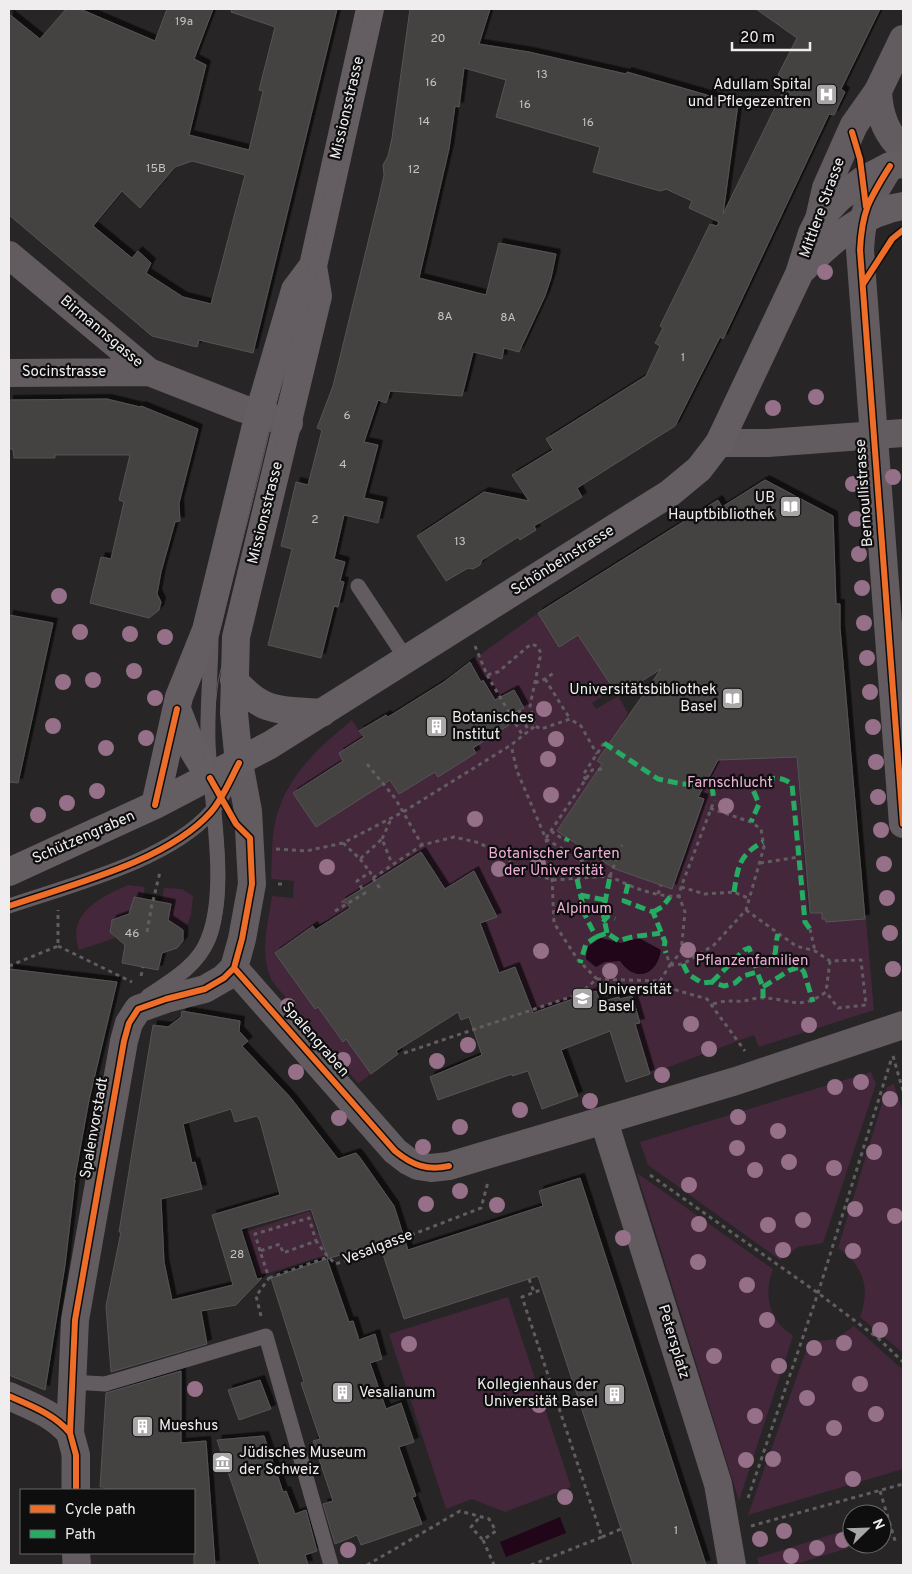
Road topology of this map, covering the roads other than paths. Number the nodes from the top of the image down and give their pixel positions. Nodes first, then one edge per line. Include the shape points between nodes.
1 (370, 9) edge
2 (903, 39) edge
3 (878, 91) junction
4 (899, 160) edge
5 (903, 206) edge
6 (820, 219) junction
7 (862, 221) junction
8 (9, 255) edge
9 (313, 266) junction
10 (799, 274) junction
11 (9, 372) edge
12 (149, 372) junction
13 (259, 413) junction
14 (288, 423) junction
15 (903, 432) edge
16 (873, 435) junction
17 (719, 443) junction
18 (358, 586) dead end
19 (210, 611) junction
20 (407, 660) junction
21 (234, 680) junction
22 (177, 709) junction
23 (322, 713) junction
24 (238, 763) junction
25 (211, 778) junction
26 (155, 805) junction
27 (214, 809) junction
28 (903, 824) edge
29 (9, 872) edge
30 (9, 906) edge
31 (234, 968) junction
32 (139, 998) junction
33 (903, 1026) edge
34 (604, 1121) junction
35 (71, 1382) junction
36 (9, 1396) edge
37 (70, 1433) junction
38 (76, 1489) edge
39 (332, 1565) edge
40 (732, 1565) edge

1 - 9 main road, Missionsstrasse
2 - 3 street, Mittlere Strasse
3 - 4 street via 887,131
3 - 6 street, Mittlere Strasse via 854,125 826,188
4 - 6 main road via 838,198
4 - 7 street, Bernoullistrasse via 866,208
5 - 7 main road, Mittlere Strasse via 886,208
6 - 10 main road, Mittlere Strasse
7 - 10 main road, Mittlere Strasse via 828,244
7 - 16 street, Bernoullistrasse via 860,250
8 - 12 street, Birmannsgasse
9 - 13 main road, Missionsstrasse via 295,290
9 - 14 main road, Missionsstrasse via 318,296
10 - 17 main road, Mittlere Strasse
11 - 12 street, Socinstrasse
12 - 13 street, Birmannsgasse
13 - 14 street, Birmannsgasse
13 - 19 main road, Missionsstrasse
14 - 21 main road, Missionsstrasse via 236,638
15 - 16 street
16 - 17 street via 768,443
16 - 28 street, Bernoullistrasse
17 - 20 main road, Schönbeinstrasse via 699,468 670,493
18 - 20 lane
19 - 22 main road, Missionsstrasse
19 - 25 lane, Missionsstrasse via 208,743
20 - 23 main road, Schönbeinstrasse
21 - 23 main road via 248,696 270,709
21 - 24 main road, Missionsstrasse
22 - 25 main road via 193,750
22 - 26 main road, Missionsstrasse
23 - 24 main road, Schönbeinstrasse
24 - 25 main road, Schützengraben
24 - 27 lane
24 - 31 street via 248,811 252,884
25 - 26 main road, Schützengraben
25 - 27 lane, Spalenvorstadt
26 - 29 main road, Schützengraben
27 - 30 lane via 192,830 152,854
27 - 32 lane, Spalenvorstadt via 217,875 214,917 208,940 196,960 148,996
31 - 32 street via 206,989 166,998
31 - 34 street, Spalengraben via 395,1151 418,1166 440,1168
32 - 35 street, Spalenvorstadt via 120,1056 76,1320
33 - 34 street
34 - 40 street, Petersplatz via 718,1484
35 - 37 street, Spalenvorstadt
35 - 39 lane via 105,1384 266,1336
36 - 37 street via 46,1413
37 - 38 street, Spalenvorstadt via 76,1455

